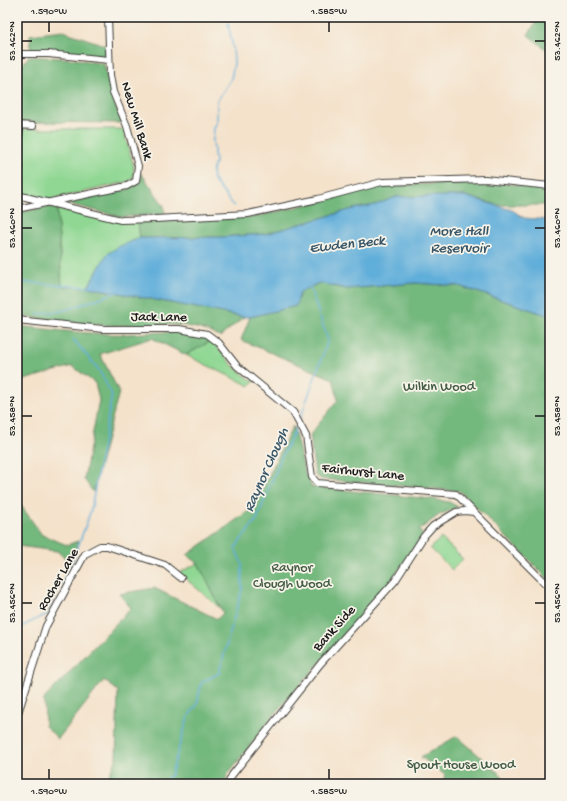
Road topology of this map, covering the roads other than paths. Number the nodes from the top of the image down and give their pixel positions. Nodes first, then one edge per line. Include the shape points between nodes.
1 (108, 17) edge
2 (17, 54) edge
3 (109, 60) junction
4 (18, 126) edge
5 (33, 126) dead end
6 (17, 155) edge
7 (550, 186) edge
8 (17, 195) edge
9 (49, 203) junction
10 (17, 209) edge
11 (17, 320) edge
12 (293, 412) joint
13 (474, 512) junction
14 (181, 578) dead end
15 (550, 588) edge
16 (17, 716) edge
17 (228, 784) edge

1 - 3 street, New Mill Bank
2 - 3 street via 48,54
3 - 9 street, New Mill Bank via 113,92 127,126 138,166 136,181 127,186
4 - 5 street
4 - 6 street
7 - 9 street via 485,179 382,182 248,214 155,219 121,220
8 - 9 street
9 - 10 street, New Mill Bank
11 - 12 street, Jack Lane via 103,329 179,329 207,334 219,343 236,366
12 - 13 street, Fairhurst Lane via 306,436 312,477 317,483 452,494 459,497
13 - 15 street, Fairhurst Lane
13 - 17 street, Bank Side via 456,512 429,531 395,581 321,663 232,775
14 - 16 street, Rocher Lane via 164,564 107,546 100,546 85,554 46,626

